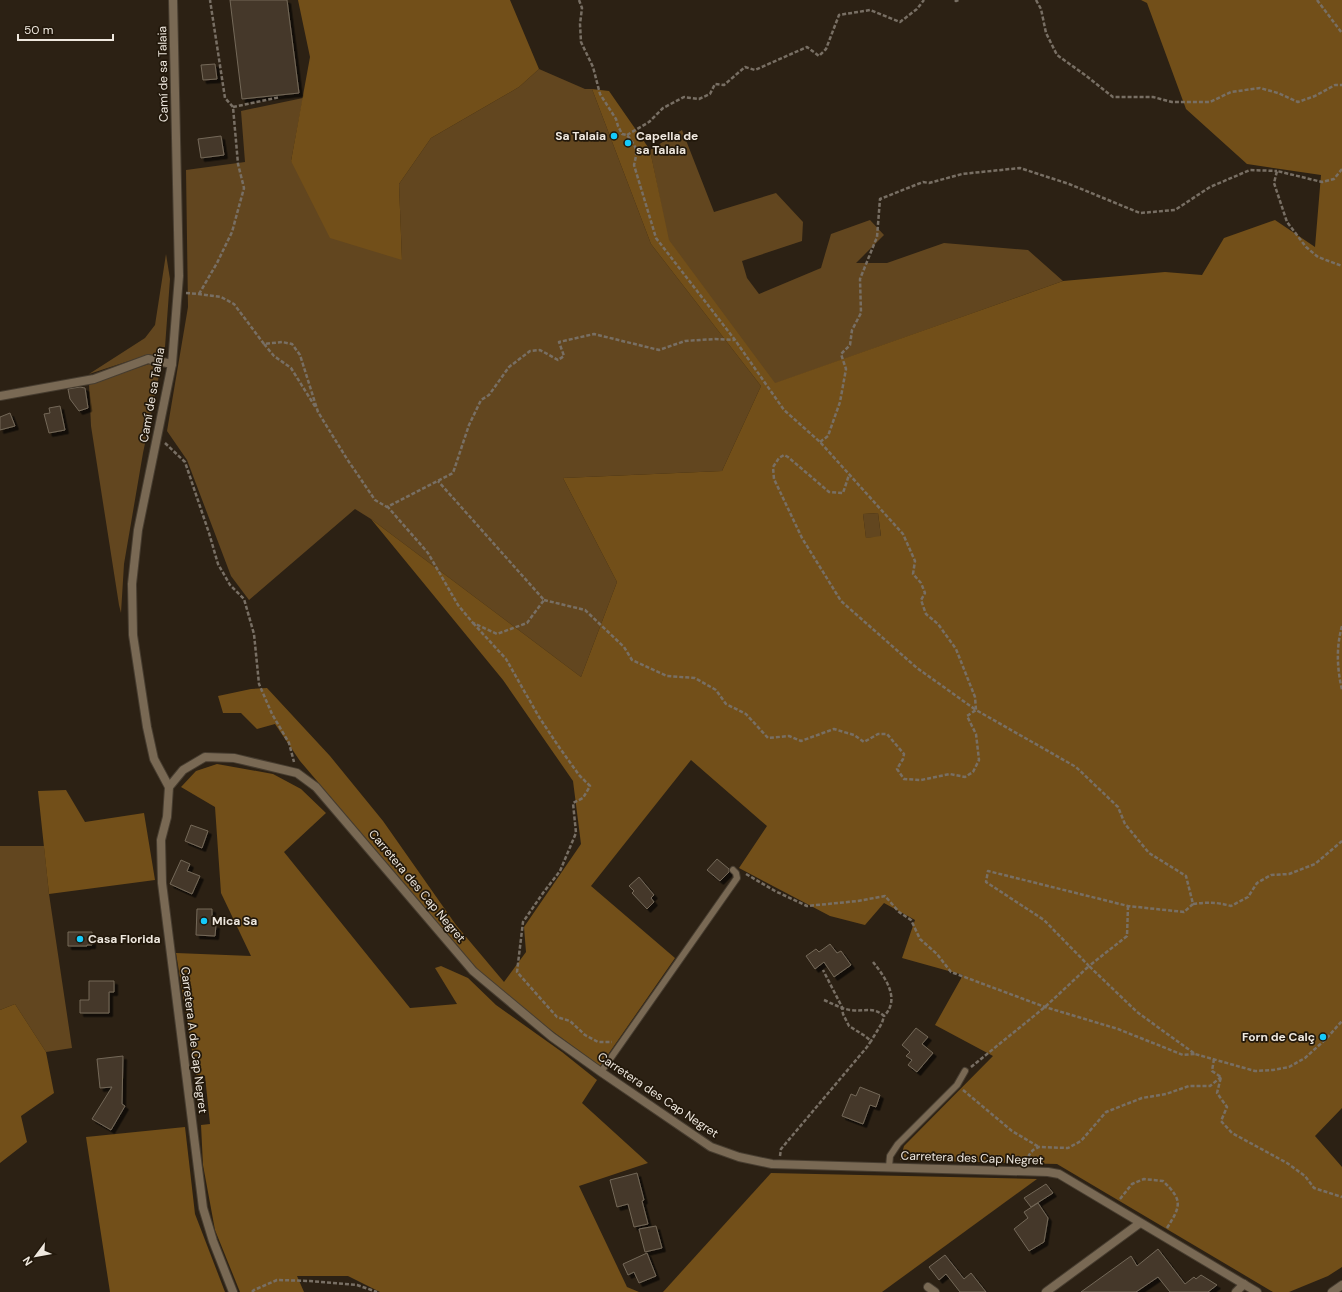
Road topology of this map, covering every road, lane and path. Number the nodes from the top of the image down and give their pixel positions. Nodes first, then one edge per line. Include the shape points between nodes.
1 (173, 0) edge
2 (210, 0) edge
3 (579, 0) edge
4 (924, 0) edge
5 (955, 0) edge
6 (959, 0) edge
7 (1036, 0) edge
8 (1317, 0) edge
9 (1342, 33) edge
10 (1342, 85) edge
11 (280, 97) dead end
12 (233, 107) junction
13 (627, 135) junction
14 (1342, 169) edge
15 (1277, 171) junction
16 (1342, 266) edge
17 (178, 293) junction
18 (199, 294) junction
19 (735, 340) junction
20 (264, 344) junction
21 (172, 364) junction
22 (0, 396) edge
23 (318, 412) junction
24 (157, 436) junction
25 (820, 442) junction
26 (849, 475) junction
27 (437, 481) junction
28 (387, 506) junction
29 (544, 600) junction
30 (473, 623) junction
31 (1342, 626) edge
32 (1342, 690) edge
33 (976, 710) junction
34 (297, 773) junction
35 (169, 787) junction
36 (1342, 841) edge
37 (733, 870) dead end
38 (737, 878) junction
39 (1193, 904) junction
40 (1128, 906) junction
41 (873, 962) dead end
42 (1089, 966) junction
43 (823, 970) dead end
44 (824, 1000) dead end
45 (842, 1007) junction
46 (1045, 1007) junction
47 (884, 1016) junction
48 (1342, 1021) edge
49 (871, 1041) junction
50 (622, 1042) junction
51 (1195, 1054) junction
52 (1214, 1059) junction
53 (965, 1071) joint
54 (601, 1072) junction
55 (1221, 1077) junction
56 (957, 1085) junction
57 (1040, 1147) junction
58 (778, 1164) junction
59 (889, 1167) junction
60 (1029, 1171) junction
61 (1342, 1197) edge
62 (1113, 1207) junction
63 (1140, 1223) junction
64 (1162, 1236) junction
65 (1244, 1284) junction
66 (1342, 1285) edge
67 (233, 1292) edge
68 (252, 1292) edge
69 (377, 1292) edge
70 (1046, 1292) edge
71 (1236, 1292) edge
72 (1257, 1292) edge
73 (1332, 1292) edge

1 - 17 street, Camí de sa Talaia
2 - 12 path via 225,98
3 - 13 path via 582,8 581,42 593,67 600,94 622,134
4 - 13 path via 900,22 870,10 839,15 826,49 819,56 808,48 755,70 745,67 724,85 716,84 710,94 699,99 684,97 663,108 649,122
5 - 6 path
7 - 10 path via 1041,9 1046,33 1057,55 1113,97 1153,97 1172,102 1210,102 1231,92 1260,88 1298,102 1335,85
8 - 9 path
11 - 12 path
12 - 18 path via 238,164 244,188 232,232
13 - 19 path via 636,147 634,164 656,238
14 - 15 path via 1334,179 1322,182
15 - 16 path via 1274,183 1287,222 1306,247 1318,257
15 - 25 path via 1250,170 1210,187 1175,210 1140,213 1069,184 1020,168 962,174 929,183 923,182 880,199 877,237 860,279 861,313 852,330 850,345 841,354 846,369 840,402 828,436
17 - 18 path
17 - 21 street, Camí de sa Talaia
18 - 20 path via 221,297 234,304
19 - 25 path via 784,410
19 - 27 path via 685,341 659,350 594,334 559,342 564,356 558,360 540,350 530,351 509,367 489,396 481,400 469,425 453,473
20 - 23 path via 274,356 290,368
20 - 23 path via 292,344 300,355
21 - 22 street via 148,359 94,379
21 - 24 street, Camí de sa Talaia
23 - 28 path via 346,459 375,500
24 - 34 path via 185,462 218,564 230,585 244,600 254,634 260,684 272,714 289,743
24 - 35 street, Camí de sa Talaia via 138,530 132,584 133,635 154,759
25 - 26 path
26 - 33 path via 903,534 915,561 913,574 925,593 921,600 926,614 938,624 956,649 975,698
26 - 33 path via 843,493 829,492 784,455 773,466 774,479 802,538 841,602 918,668
27 - 28 path
27 - 29 path
28 - 30 path via 428,553 458,605
29 - 30 path via 527,623 497,634
29 - 33 path via 585,610 624,646 632,660 667,676 695,678 716,690 726,704 746,714 768,738 789,736 801,741 834,729 854,735 864,742 878,734 887,734 904,754 897,769 904,779 921,780 950,774 965,777 973,772 979,760 976,734 967,716
30 - 50 path via 506,659 539,717 579,775 590,786 584,798 573,803 576,833 560,871 522,922 516,972 557,1017 570,1021 585,1035 598,1042
31 - 32 path via 1338,641 1338,673
33 - 39 path via 1076,767 1118,807 1125,824 1149,853 1186,876
34 - 35 street, Carretera des Cap Negret via 234,758 205,757 183,770
34 - 54 street, Carretera des Cap Negret via 316,787 473,971 552,1037
35 - 67 street, Carretera A de Cap Negret via 167,817 161,840 162,883 203,1208
36 - 39 path via 1315,864 1289,874 1271,875 1257,883 1248,897 1231,906 1216,902
37 - 38 lane
38 - 46 path via 745,874 807,906 885,896 899,912 911,920 920,939 937,954 951,972
38 - 50 lane
39 - 40 path via 1184,912
40 - 42 path via 1127,936
40 - 42 path via 988,871 986,882 1044,920
41 - 47 path via 887,980 891,992 889,1011
42 - 46 path
42 - 51 path via 1137,1012
43 - 45 path
44 - 45 path
45 - 47 path via 878,1011
45 - 49 path via 849,1026
46 - 51 path via 1118,1030 1182,1055
46 - 53 path
47 - 49 path
48 - 52 path via 1305,1058 1288,1067 1255,1071
49 - 58 path via 781,1149
50 - 54 lane
51 - 52 path
52 - 55 path via 1212,1071
53 - 56 lane
54 - 58 street, Carretera des Cap Negret via 711,1147 739,1157
55 - 57 path via 1210,1086 1189,1086 1166,1094 1142,1098 1106,1112 1080,1142 1068,1148
55 - 61 path via 1217,1093 1227,1107 1221,1121 1232,1133 1287,1163 1305,1176 1314,1188
56 - 57 path via 1012,1131
56 - 59 lane via 898,1144 890,1156
57 - 60 path via 1029,1155
58 - 59 street, Carretera des Cap Negret
59 - 60 street, Carretera des Cap Negret
60 - 62 street, Carretera des Cap Negret via 1059,1174
62 - 63 street, Carretera des Cap Negret
62 - 64 path via 1132,1184 1144,1179 1163,1181 1178,1198 1178,1205
63 - 64 street, Carretera des Cap Negret
63 - 70 street
64 - 65 street, Carretera des Cap Negret
65 - 71 street
65 - 72 street, Carretera des Cap Negret
66 - 73 street
68 - 69 path via 277,1280 357,1284

